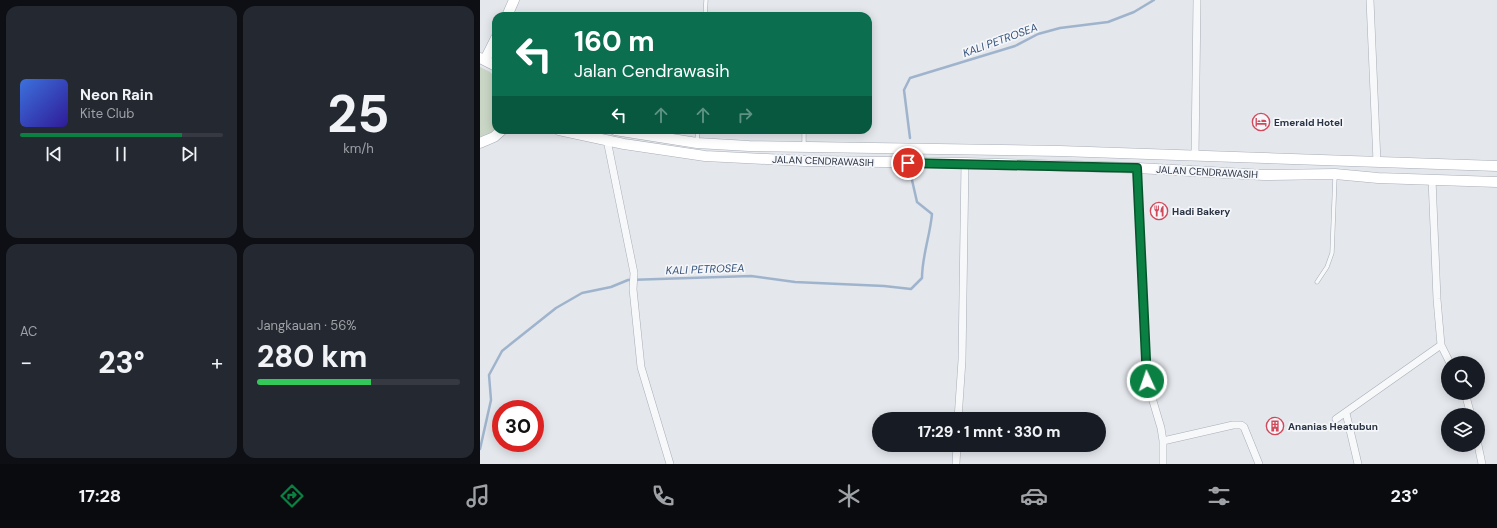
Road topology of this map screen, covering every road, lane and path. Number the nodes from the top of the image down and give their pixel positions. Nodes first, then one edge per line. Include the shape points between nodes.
1 (514, 0) edge
2 (706, 0) edge
3 (1196, 0) edge
4 (1370, 0) edge
5 (508, 12) edge
6 (705, 12) edge
7 (492, 44) edge
8 (483, 59) edge
9 (492, 64) edge
10 (497, 134) edge
11 (578, 134) edge
12 (640, 134) edge
13 (698, 134) edge
14 (804, 134) edge
15 (607, 140) junction
16 (480, 143) edge
17 (697, 143) junction
18 (804, 146) junction
19 (1195, 156) junction
20 (1378, 162) junction
21 (965, 163) junction
22 (1497, 166) edge
23 (1137, 168) junction
24 (1335, 174) junction
25 (1432, 179) junction
26 (1497, 182) edge
27 (1317, 282) dead end
28 (1441, 344) junction
29 (1447, 356) edge
30 (958, 412) edge
31 (1346, 413) junction
32 (1336, 418) dead end
33 (1164, 441) junction
34 (957, 452) edge
35 (1479, 452) edge
36 (670, 464) edge
37 (956, 464) edge
38 (1163, 464) edge
39 (1259, 464) edge
40 (1358, 464) edge
41 (1482, 464) edge

1 - 5 main road
2 - 6 lane
3 - 19 street
4 - 20 street
7 - 8 main road
8 - 9 main road
10 - 16 main road
11 - 15 main road, JALAN CENDRAWASIH
12 - 17 main road, JALAN CENDRAWASIH
13 - 17 lane
14 - 18 lane
15 - 21 main road, JALAN CENDRAWASIH via 705,156 805,161
15 - 36 street via 634,273 633,289 641,367
17 - 18 main road, JALAN CENDRAWASIH
18 - 19 main road, JALAN CENDRAWASIH
19 - 20 main road, JALAN CENDRAWASIH
20 - 22 main road, JALAN CENDRAWASIH
21 - 23 main road, JALAN CENDRAWASIH
21 - 30 street via 962,360
23 - 24 main road, JALAN CENDRAWASIH via 1264,175
23 - 33 street via 1147,381
24 - 25 main road, JALAN CENDRAWASIH
24 - 27 lane via 1332,253
25 - 26 main road, JALAN CENDRAWASIH
25 - 28 street
28 - 29 street
28 - 31 street
31 - 32 street
31 - 40 street
33 - 38 street
33 - 39 street via 1241,425
34 - 37 street
35 - 41 street

